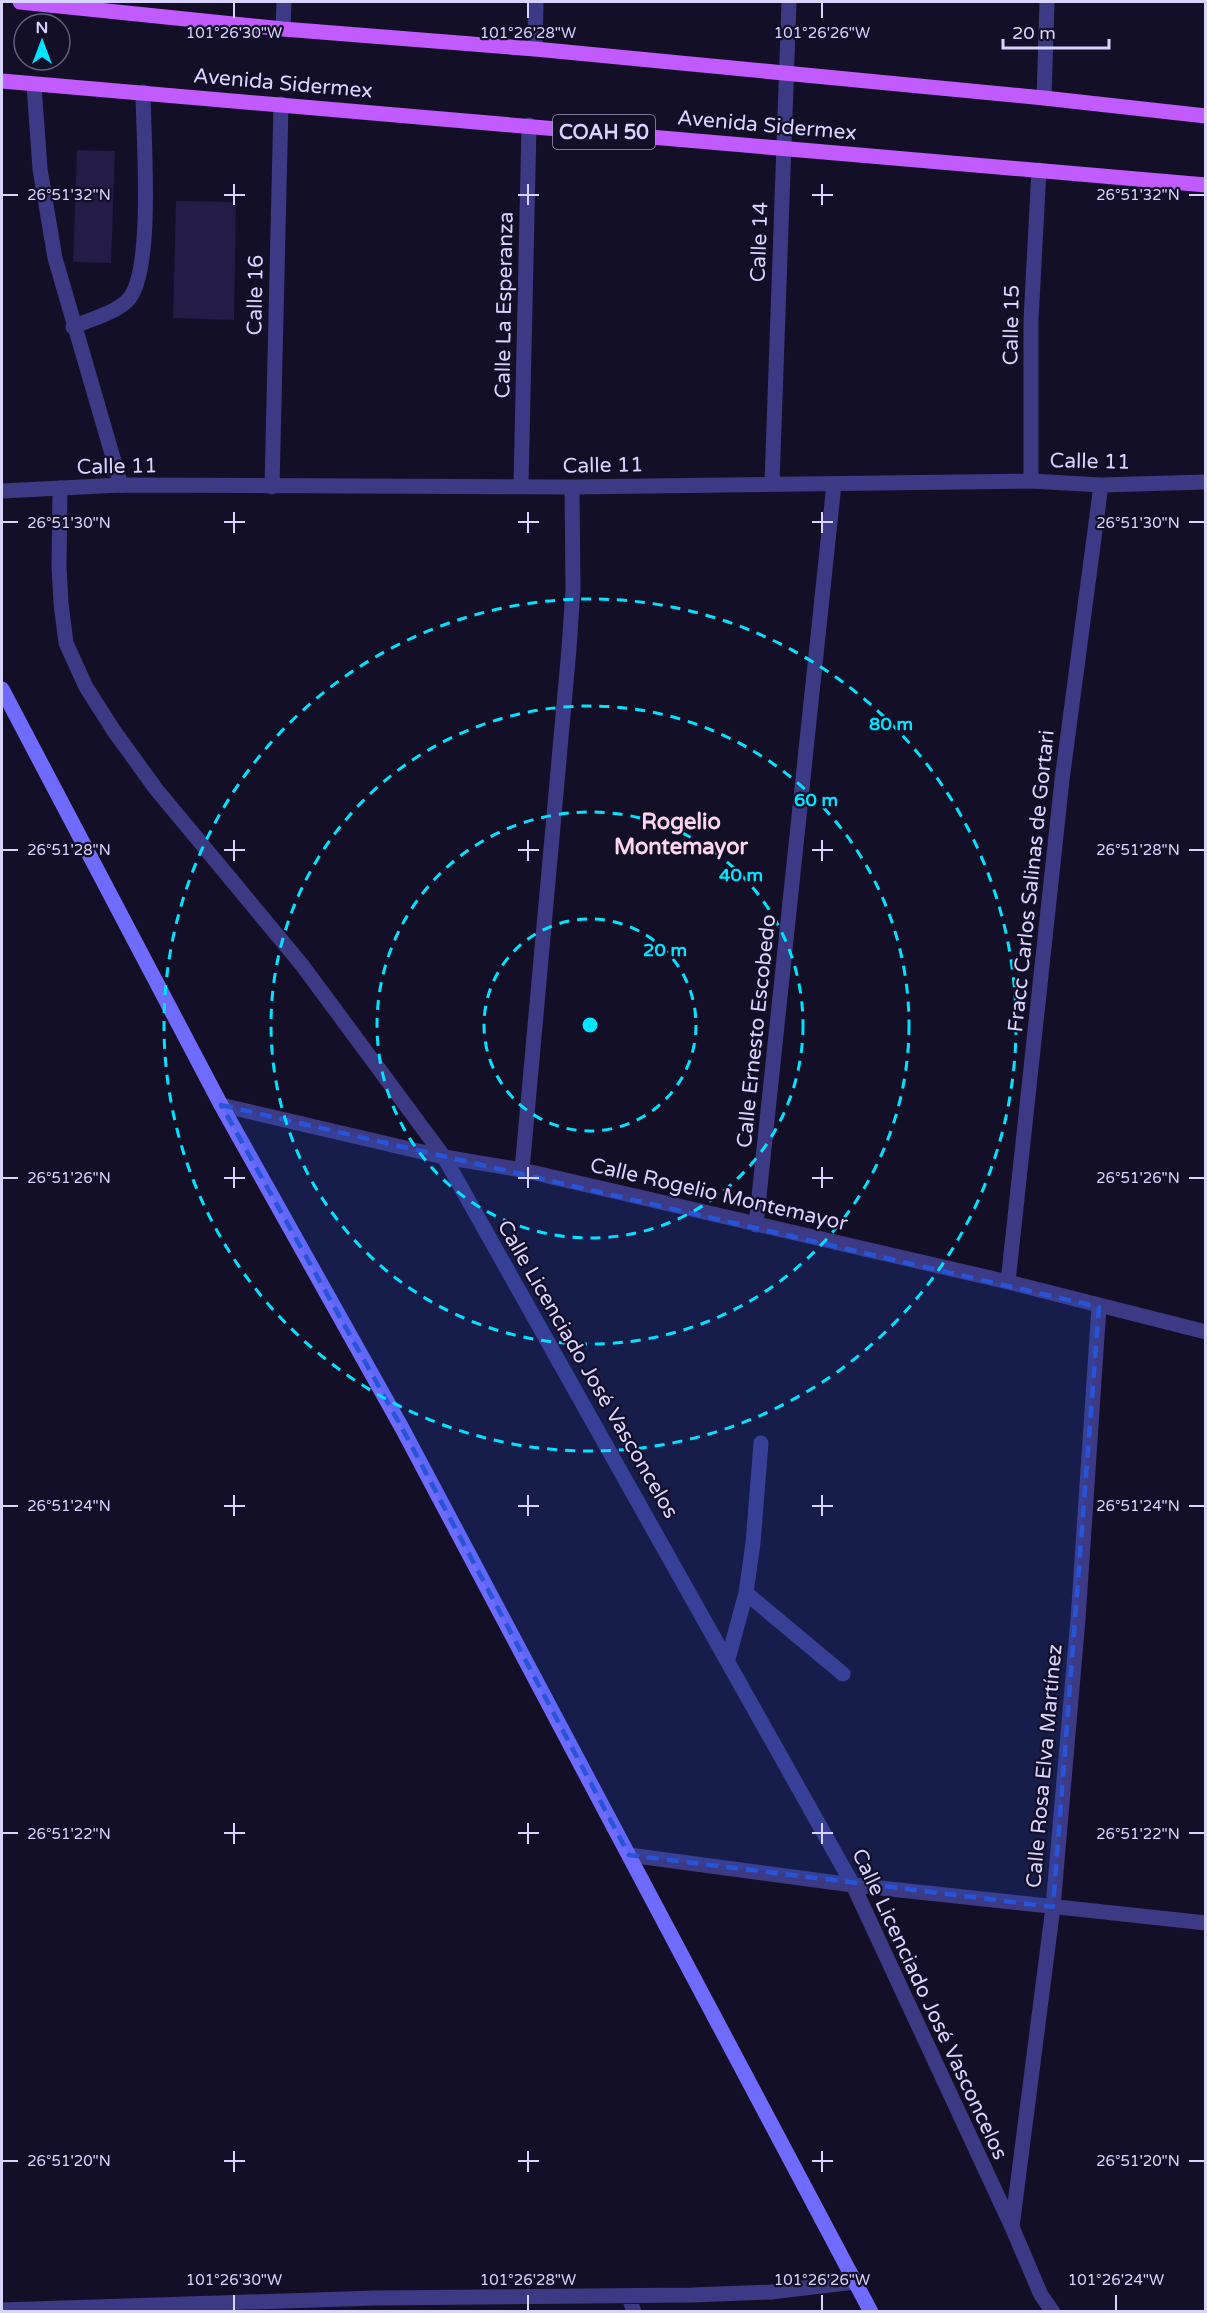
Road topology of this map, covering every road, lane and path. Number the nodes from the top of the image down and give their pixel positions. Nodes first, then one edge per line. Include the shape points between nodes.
1 (20, 2) edge
2 (284, 2) edge
3 (536, 2) edge
4 (789, 2) edge
5 (1047, 2) edge
6 (86, 5) edge
7 (284, 29) junction
8 (535, 49) junction
9 (787, 74) junction
10 (2, 81) edge
11 (34, 85) junction
12 (143, 92) junction
13 (1044, 98) junction
14 (281, 104) junction
15 (1206, 116) edge
16 (530, 125) junction
17 (783, 148) junction
18 (1039, 170) junction
19 (1206, 185) edge
20 (73, 327) junction
21 (1031, 481) junction
22 (1206, 482) edge
23 (772, 483) junction
24 (834, 484) junction
25 (121, 485) junction
26 (521, 485) junction
27 (1101, 485) junction
28 (572, 486) junction
29 (272, 487) junction
30 (60, 488) junction
31 (2, 491) edge
32 (2, 689) edge
33 (221, 1105) junction
34 (444, 1157) junction
35 (522, 1170) junction
36 (756, 1225) junction
37 (1008, 1282) junction
38 (1099, 1307) junction
39 (1206, 1332) edge
40 (761, 1443) dead end
41 (746, 1593) junction
42 (728, 1659) junction
43 (843, 1674) dead end
44 (629, 1855) junction
45 (853, 1885) junction
46 (1053, 1906) junction
47 (1206, 1923) edge
48 (1012, 2228) junction
49 (855, 2282) junction
50 (632, 2304) edge
51 (124, 2309) edge
52 (2, 2310) edge
53 (871, 2312) edge
54 (1053, 2312) edge

1 - 6 main road
2 - 7 street
3 - 8 street
4 - 9 street, Calle 14
5 - 13 street
6 - 7 main road
7 - 8 main road
8 - 9 main road
9 - 13 main road
9 - 17 street, Calle 14
10 - 11 main road, Avenida Sidermex / COAH 50
11 - 12 main road, Avenida Sidermex / COAH 50
11 - 20 street via 40,169 55,258
12 - 14 main road, Avenida Sidermex / COAH 50
12 - 20 street via 142,269 128,300
13 - 15 main road
14 - 16 main road, Avenida Sidermex / COAH 50
14 - 29 street, Calle 16
16 - 17 main road, Avenida Sidermex / COAH 50
16 - 26 street, Calle La Esperanza
17 - 18 main road, Avenida Sidermex / COAH 50
17 - 23 street, Calle 14
18 - 19 main road, Avenida Sidermex / COAH 50
18 - 21 street, Calle 15 via 1031,320
20 - 25 street
21 - 24 street, Calle 11
21 - 27 street, Calle 11
22 - 27 street, Calle 11
23 - 24 street, Calle 11
23 - 28 street, Calle 11
24 - 36 street, Calle Ernesto Escobedo
25 - 29 street, Calle 11
25 - 30 street, Calle 11
26 - 28 street, Calle 11
26 - 29 street, Calle 11
27 - 37 street, Fracc Carlos Salinas de Gortari via 1062,780
28 - 35 street via 570,639
30 - 31 street, Calle 11
30 - 34 street, Calle Licenciado José Vasconcelos via 58,567 66,643 86,687 156,789 302,965
32 - 33 main road
33 - 34 street, Calle Rogelio Montemayor
33 - 44 main road via 402,1428
34 - 35 street, Calle Rogelio Montemayor
34 - 42 street, Calle Licenciado José Vasconcelos
35 - 36 street, Calle Rogelio Montemayor
36 - 37 street, Calle Rogelio Montemayor
37 - 38 street, Calle Rogelio Montemayor
38 - 39 street, Calle Rogelio Montemayor
38 - 46 street, Calle Rosa Elva Martínez
40 - 41 street
41 - 42 street
41 - 43 street
42 - 45 street, Calle Licenciado José Vasconcelos
44 - 45 street
44 - 49 main road
45 - 46 street
45 - 48 street, Calle Licenciado José Vasconcelos
46 - 47 street
46 - 48 street, Calle Rosa Elva Martínez
48 - 54 street, Calle Licenciado José Vasconcelos via 1041,2295
49 - 50 street
49 - 53 main road
50 - 51 street via 375,2298
51 - 52 street

